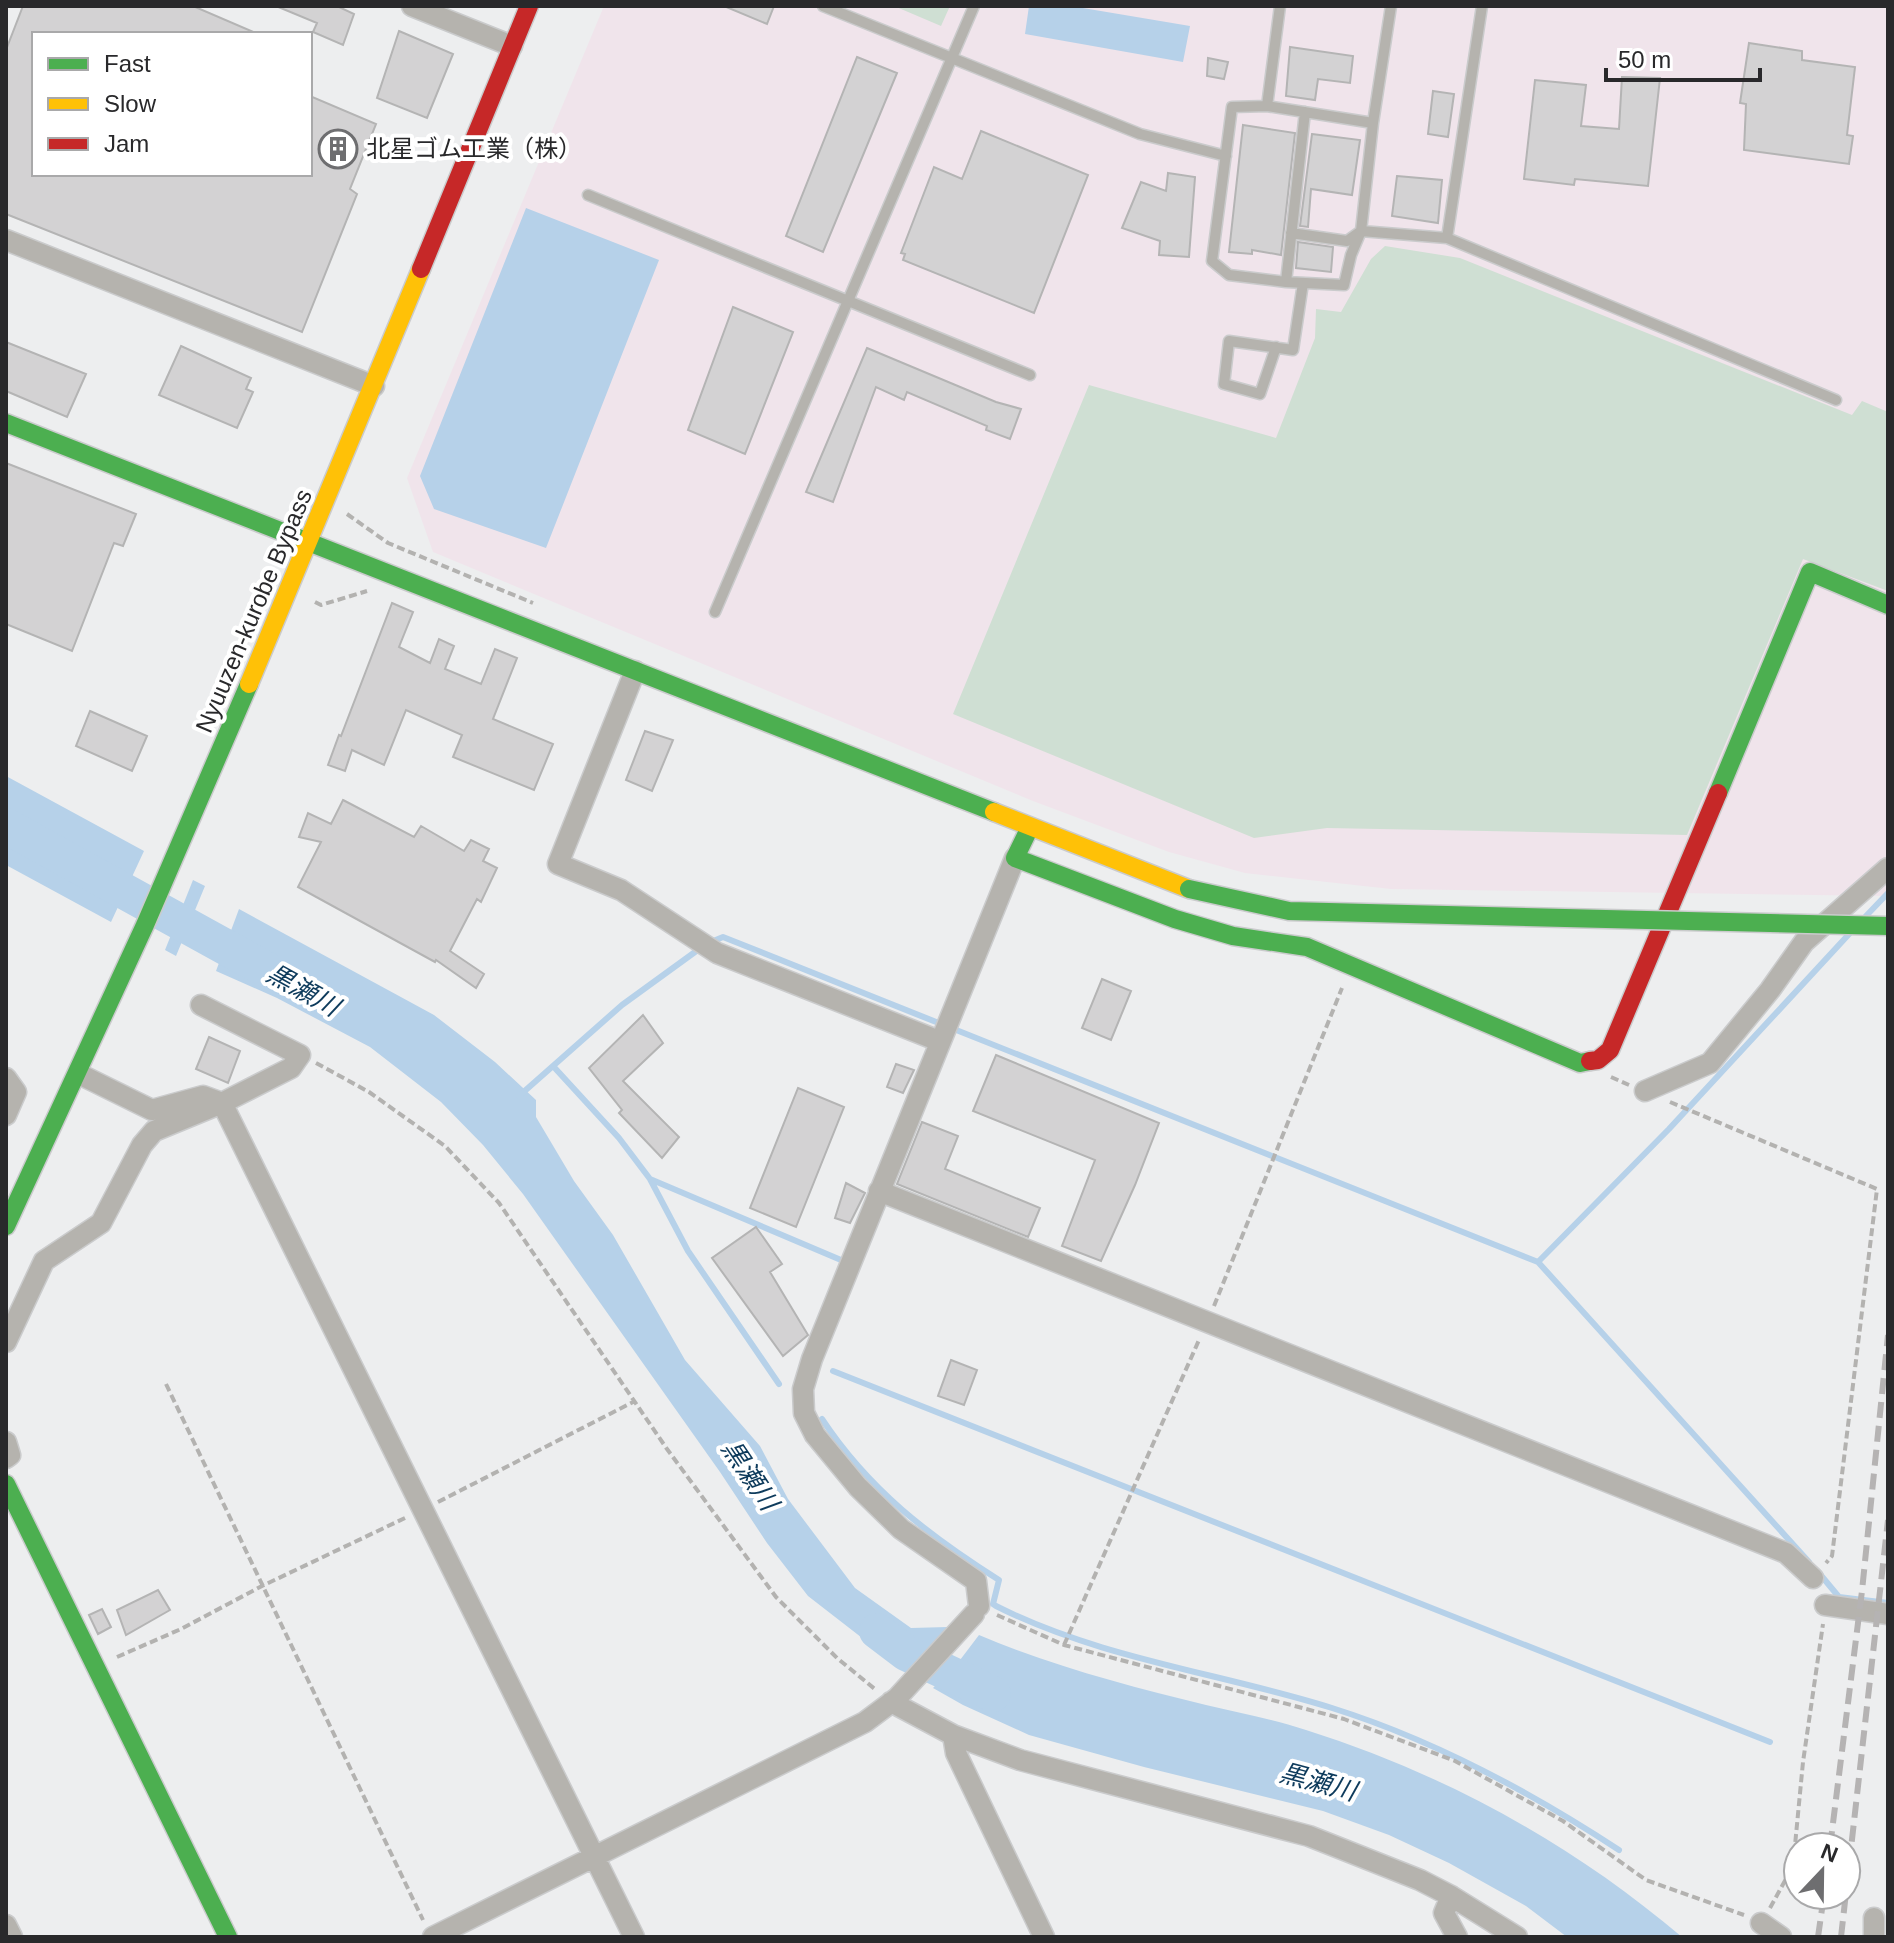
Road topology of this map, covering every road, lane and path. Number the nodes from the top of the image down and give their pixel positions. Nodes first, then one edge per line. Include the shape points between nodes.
1 (412, 6) edge
2 (529, 6) edge
3 (823, 6) edge
4 (974, 6) edge
5 (1280, 6) edge
6 (1391, 6) edge
7 (1482, 6) edge
8 (512, 46) junction
9 (953, 57) junction
10 (1267, 106) junction
11 (1305, 112) junction
12 (1373, 123) junction
13 (1226, 156) junction
14 (588, 195) dead end
15 (1361, 231) junction
16 (1291, 233) junction
17 (1447, 238) junction
18 (6, 240) edge
19 (1286, 282) junction
20 (1303, 283) junction
21 (848, 303) junction
22 (1276, 347) junction
23 (1030, 375) dead end
24 (374, 386) junction
25 (1836, 400) dead end
26 (6, 423) edge
27 (309, 543) junction
28 (1888, 605) edge
29 (715, 612) dead end
30 (635, 671) junction
31 (1030, 827) junction
32 (1015, 858) junction
33 (1888, 868) edge
34 (1888, 926) edge
35 (201, 1005) dead end
36 (939, 1041) junction
37 (300, 1055) junction
38 (1598, 1060) junction
39 (79, 1074) junction
40 (6, 1078) edge
41 (1645, 1091) junction
42 (222, 1103) junction
43 (6, 1115) edge
44 (879, 1191) junction
45 (12, 1204) edge
46 (6, 1226) edge
47 (6, 1342) edge
48 (166, 1384) dead end
49 (635, 1401) junction
50 (6, 1442) edge
51 (6, 1458) edge
52 (6, 1484) edge
53 (423, 1510) junction
54 (1813, 1578) joint
55 (262, 1586) junction
56 (1825, 1605) joint
57 (976, 1610) junction
58 (1888, 1614) edge
59 (97, 1666) junction
60 (894, 1700) junction
61 (953, 1735) junction
62 (594, 1855) junction
63 (1451, 1896) junction
64 (1761, 1923) junction
65 (6, 1925) edge
66 (428, 1930) edge
67 (12, 1937) edge
68 (228, 1937) edge
69 (634, 1937) edge
70 (1044, 1937) edge
71 (1457, 1937) edge
72 (1517, 1937) edge
73 (1781, 1937) edge

1 - 8 street
2 - 8 main road, Nyuuzen-kurobe Bypass
3 - 9 lane
4 - 9 lane
5 - 10 lane
6 - 12 lane
7 - 17 lane
8 - 24 main road, Nyuuzen-kurobe Bypass
9 - 13 lane via 1140,134
9 - 21 lane
10 - 11 lane
10 - 13 lane via 1232,107
11 - 12 lane
11 - 16 lane
12 - 15 lane
13 - 19 lane via 1212,261 1229,275
14 - 21 lane
15 - 16 lane via 1347,241
15 - 17 lane
15 - 20 lane via 1344,285
16 - 19 lane
17 - 25 lane
18 - 24 street
19 - 20 lane
20 - 22 lane via 1293,350
21 - 23 lane
21 - 29 lane
22 - 22 lane via 1229,341 1224,384 1260,394
24 - 27 main road, Nyuuzen-kurobe Bypass
26 - 27 main road
27 - 30 main road
27 - 39 main road, Nyuuzen-kurobe Bypass
28 - 38 main road via 1810,572 1610,1050
30 - 31 main road
30 - 36 street via 558,864 621,890 717,953
31 - 32 main road
31 - 34 main road, bridge via 1189,889 1289,911
32 - 36 street
32 - 38 main road via 1175,919 1233,936 1307,947 1580,1063
33 - 41 street via 1804,942 1710,1063
35 - 37 street
36 - 44 street
37 - 42 street via 291,1068
37 - 49 path via 369,1092 445,1146 499,1203
38 - 41 path via 1607,1075
39 - 42 street via 152,1110 203,1096
39 - 45 main road, Nyuuzen-kurobe Bypass
40 - 43 street via 16,1092
41 - 54 path via 1877,1189 1832,1556
42 - 47 street via 154,1131 101,1223 44,1261
42 - 53 street
44 - 54 street via 1786,1553
44 - 57 street via 812,1359 803,1389 804,1413 815,1435 858,1487 901,1529 976,1581
45 - 46 main road, Nyuuzen-kurobe Bypass
48 - 55 path
49 - 53 path
49 - 60 path via 776,1597 837,1658
50 - 51 street
52 - 59 main road
53 - 55 path
53 - 62 street
55 - 59 path
55 - 66 path
56 - 58 street
56 - 64 path via 1793,1866
57 - 60 street
57 - 64 path via 1064,1645 1344,1719 1455,1761 1563,1821 1646,1880
59 - 68 main road
60 - 61 street
60 - 62 street via 865,1722
61 - 63 street via 1020,1760 1309,1836
61 - 70 street via 956,1753
62 - 66 street
62 - 69 street
63 - 71 street via 1444,1913
63 - 72 street
64 - 73 street
65 - 67 street

